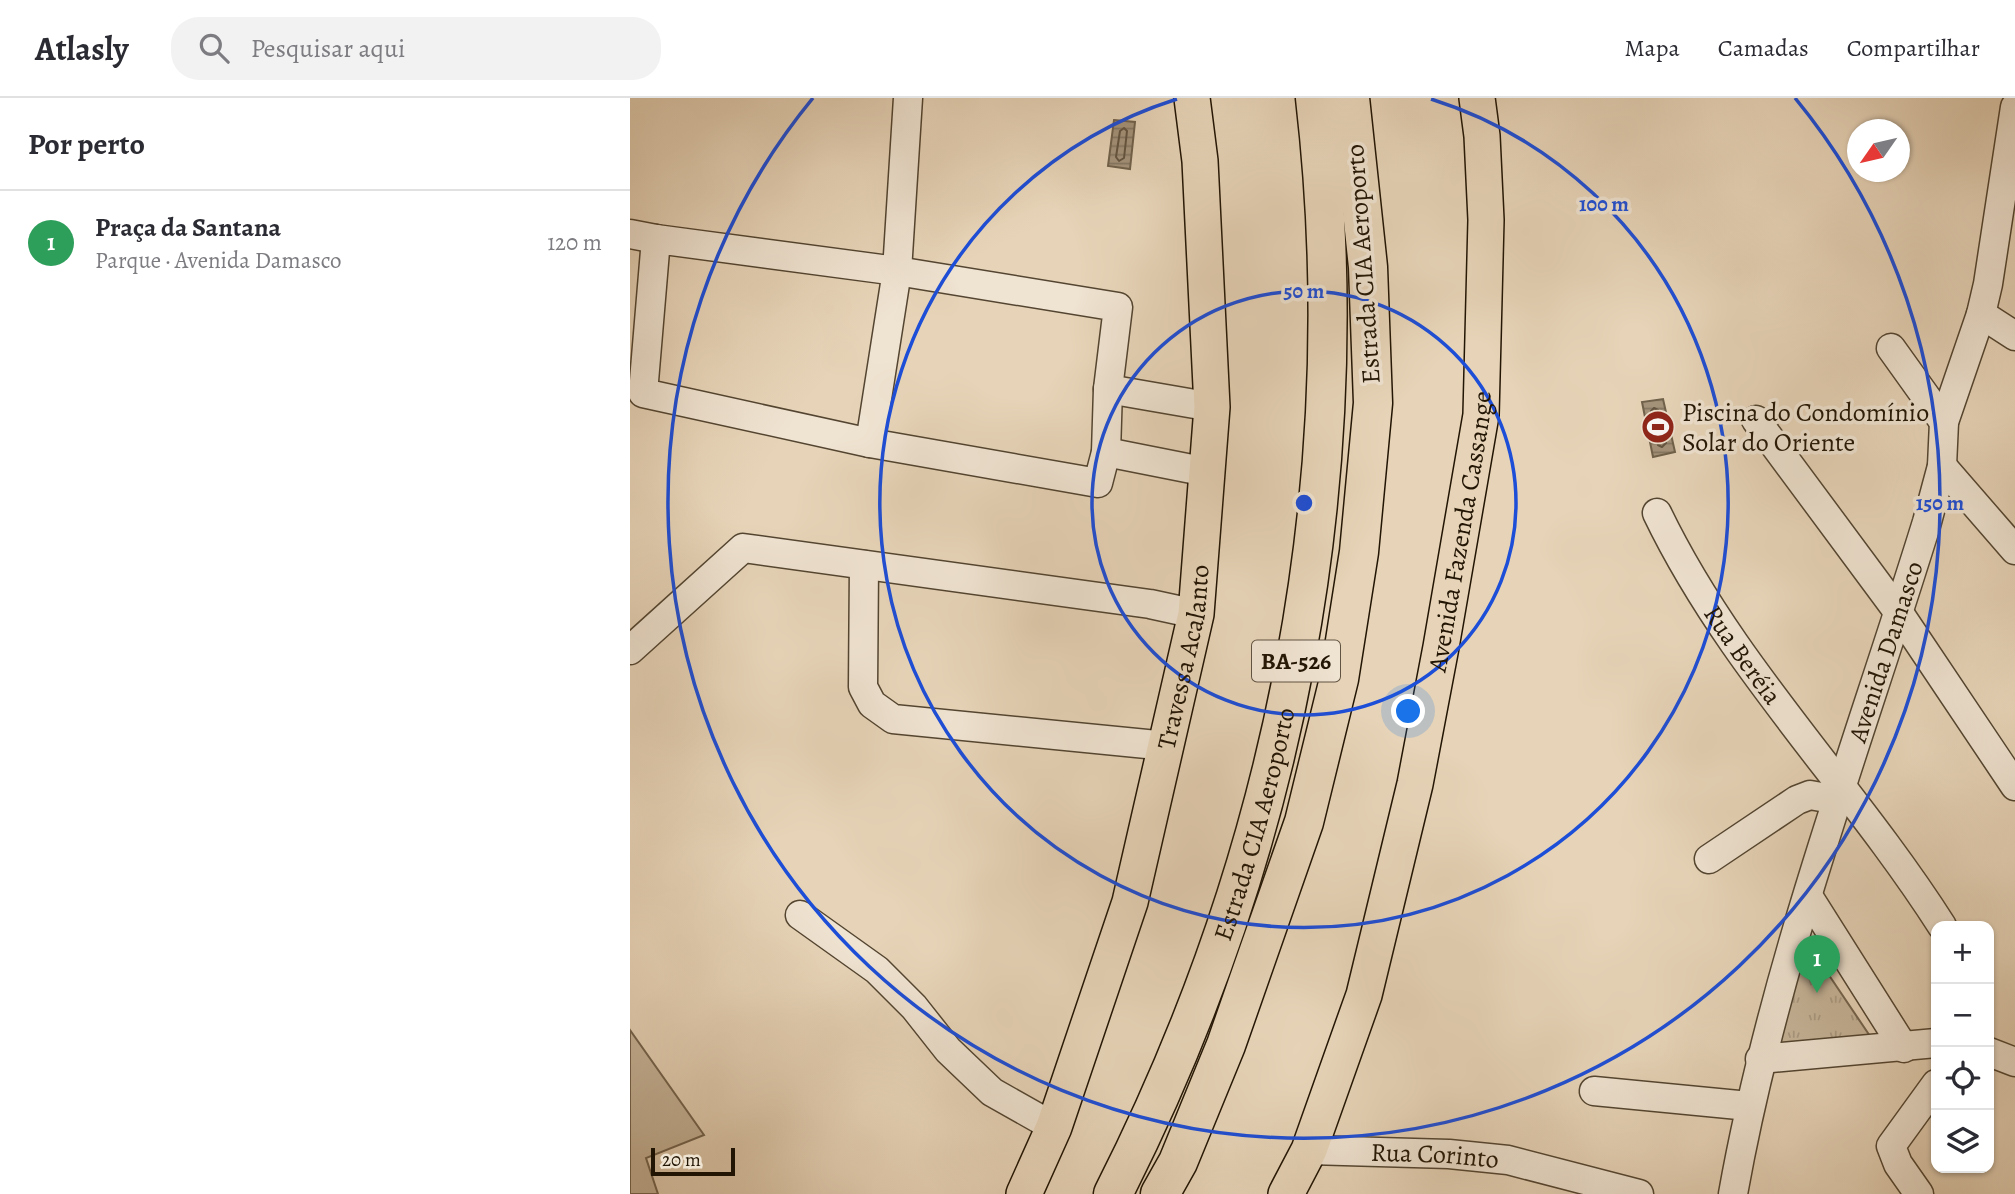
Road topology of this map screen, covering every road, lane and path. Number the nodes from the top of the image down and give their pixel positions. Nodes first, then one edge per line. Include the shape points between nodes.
1 (908, 98) edge
2 (1192, 98) edge
3 (1315, 98) edge
4 (1350, 98) edge
5 (1477, 98) edge
6 (2015, 107) edge
7 (643, 236) edge
8 (897, 271) junction
9 (1981, 314) junction
10 (2015, 336) edge
11 (1891, 348) dead end
12 (1108, 389) junction
13 (1212, 407) junction
14 (1756, 420) dead end
15 (1944, 422) junction
16 (870, 443) junction
17 (1106, 452) junction
18 (1942, 466) junction
19 (1207, 472) junction
20 (1657, 513) dead end
21 (2015, 550) edge
22 (864, 565) junction
23 (1899, 613) junction
24 (1196, 614) junction
25 (630, 650) edge
26 (1167, 746) junction
27 (2015, 786) edge
28 (1840, 794) junction
29 (1709, 859) dead end
30 (1808, 896) junction
31 (800, 915) dead end
32 (1939, 921) edge
33 (1931, 1044) edge
34 (1904, 1048) junction
35 (1760, 1059) junction
36 (1594, 1091) dead end
37 (1931, 1091) edge
38 (1749, 1106) junction
39 (1055, 1127) junction
40 (1309, 1150) junction
41 (1569, 1184) edge
42 (1024, 1194) edge
43 (1114, 1194) edge
44 (1160, 1194) edge
45 (1286, 1194) edge
46 (1639, 1194) edge
47 (1733, 1194) edge
48 (1919, 1194) edge

1 - 8 street
2 - 13 main road, Travessa Acalanto via 1200,161
3 - 43 highway, Estrada CIA Aeroporto / BA-526 via 1329,247 1328,342 1320,491 1307,606 1255,838 1198,1009
4 - 44 highway, Estrada CIA Aeroporto / BA-526 via 1368,267 1373,403 1359,552 1339,679 1304,822 1226,1045
5 - 40 main road, Avenida Fazenda Cassange via 1486,220 1480,415 1415,784 1364,995
6 - 9 street, Avenida Damasco
7 - 8 street
7 - 16 street via 643,393
8 - 12 street via 1118,307
8 - 16 street
9 - 10 street
9 - 15 street, Avenida Damasco
11 - 15 street
12 - 13 street
12 - 17 street
13 - 19 main road, Travessa Acalanto
14 - 23 street
15 - 18 street, Avenida Damasco
16 - 17 street via 1098,483
17 - 19 street
18 - 21 street
18 - 23 street, Avenida Damasco
19 - 24 main road, Travessa Acalanto
20 - 28 street, Rua Beréia via 1694,586
22 - 24 street
22 - 25 street via 743,548
22 - 26 street via 863,687 872,704 892,719
23 - 27 street
23 - 28 street, Avenida Damasco
24 - 26 main road, Travessa Acalanto
26 - 39 main road, Travessa Acalanto via 1130,902
28 - 29 street via 1797,800
28 - 30 street, Avenida Damasco
28 - 32 street, Rua Beréia via 1887,845
30 - 34 street
30 - 35 street, Avenida Damasco
31 - 39 street via 877,970 948,1051 992,1092
33 - 34 street
34 - 35 street
35 - 38 street, Avenida Damasco
36 - 38 street
37 - 48 street via 1891,1146
38 - 47 street, Avenida Damasco
39 - 42 main road, Travessa Acalanto
40 - 41 street, Rua Corinto via 1508,1160
40 - 45 main road, Avenida Fazenda Cassange
41 - 46 street, Rua Corinto

